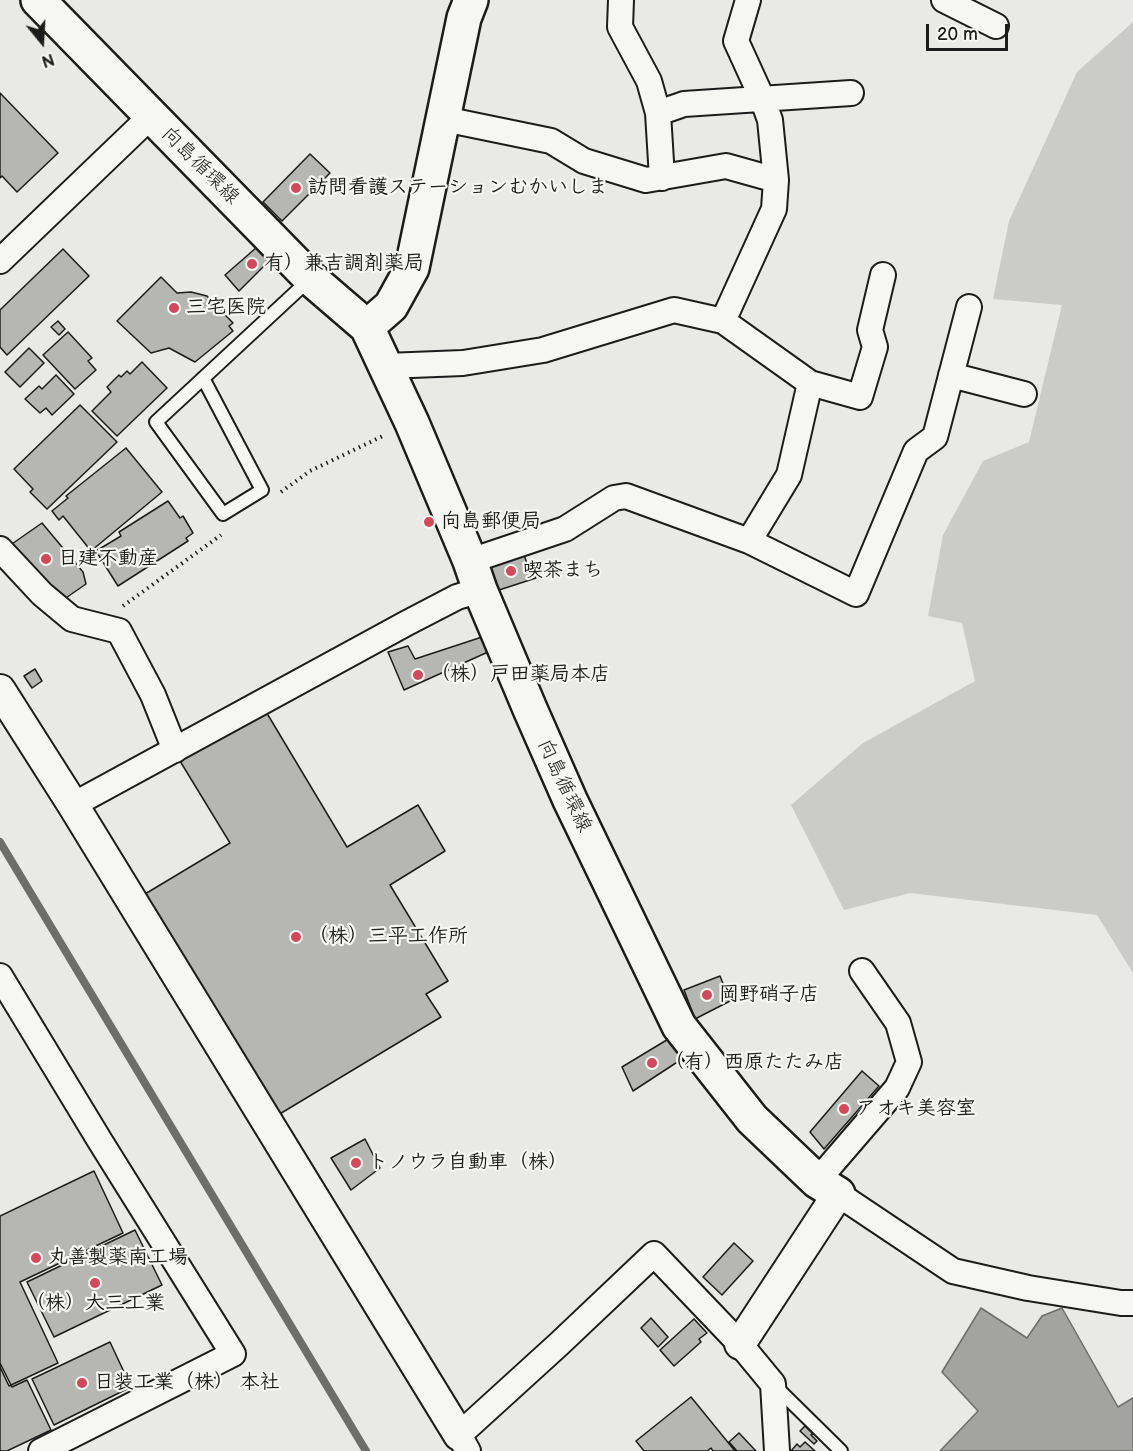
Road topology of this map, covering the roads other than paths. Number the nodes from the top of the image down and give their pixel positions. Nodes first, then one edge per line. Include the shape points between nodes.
1 (38, 0) edge
2 (471, 0) edge
3 (621, 0) edge
4 (748, 0) edge
5 (944, 0) edge
6 (996, 26) dead end
7 (851, 93) dead end
8 (762, 98) junction
9 (658, 113) junction
10 (151, 116) junction
11 (444, 119) junction
12 (662, 178) junction
13 (776, 180) junction
14 (0, 261) edge
15 (883, 275) dead end
16 (310, 278) junction
17 (969, 307) dead end
18 (723, 321) junction
19 (367, 327) junction
20 (386, 366) junction
21 (951, 375) junction
22 (203, 378) junction
23 (810, 383) junction
24 (1024, 394) dead end
25 (749, 541) junction
26 (0, 549) edge
27 (475, 575) junction
28 (0, 690) edge
29 (175, 750) junction
30 (73, 806) junction
31 (862, 971) dead end
32 (0, 976) edge
33 (828, 1187) junction
34 (1133, 1303) edge
35 (740, 1344) junction
36 (773, 1384) junction
37 (463, 1443) edge
38 (41, 1451) edge
39 (777, 1451) edge
40 (841, 1451) edge

1 - 10 main road, 向島循環線
2 - 11 main road
3 - 9 street via 620,27 649,81
4 - 8 street via 736,41
5 - 6 street
7 - 8 street
8 - 9 street via 684,104
8 - 13 street via 770,120
9 - 12 street
10 - 14 street
10 - 16 main road, 向島循環線
11 - 12 street via 551,141 584,161 646,180
11 - 19 main road via 412,268 391,306
12 - 13 street via 726,166
13 - 18 street via 774,209
15 - 23 street via 870,330 875,347 860,397
16 - 19 main road, 向島循環線
16 - 22 lane
17 - 21 street
18 - 20 street via 674,310 543,350 463,363
18 - 23 street
19 - 20 main road, 向島循環線
20 - 27 main road, 向島循環線
21 - 24 street
21 - 25 street via 935,437 916,451 856,594
22 - 22 lane via 156,422 223,514 262,490
23 - 25 street via 789,475
25 - 27 street via 626,496 614,498 565,529
26 - 29 street via 72,619 119,632 153,695
27 - 29 street via 458,597
27 - 33 main road, 向島循環線 via 570,800 680,1026 752,1119
28 - 30 street
29 - 30 street
30 - 37 street
31 - 33 street via 898,1023 909,1062 897,1088
32 - 38 street via 233,1354
33 - 34 street via 953,1271 1028,1288
33 - 35 street
35 - 36 street
35 - 37 street via 654,1254
36 - 39 street
36 - 40 lane

